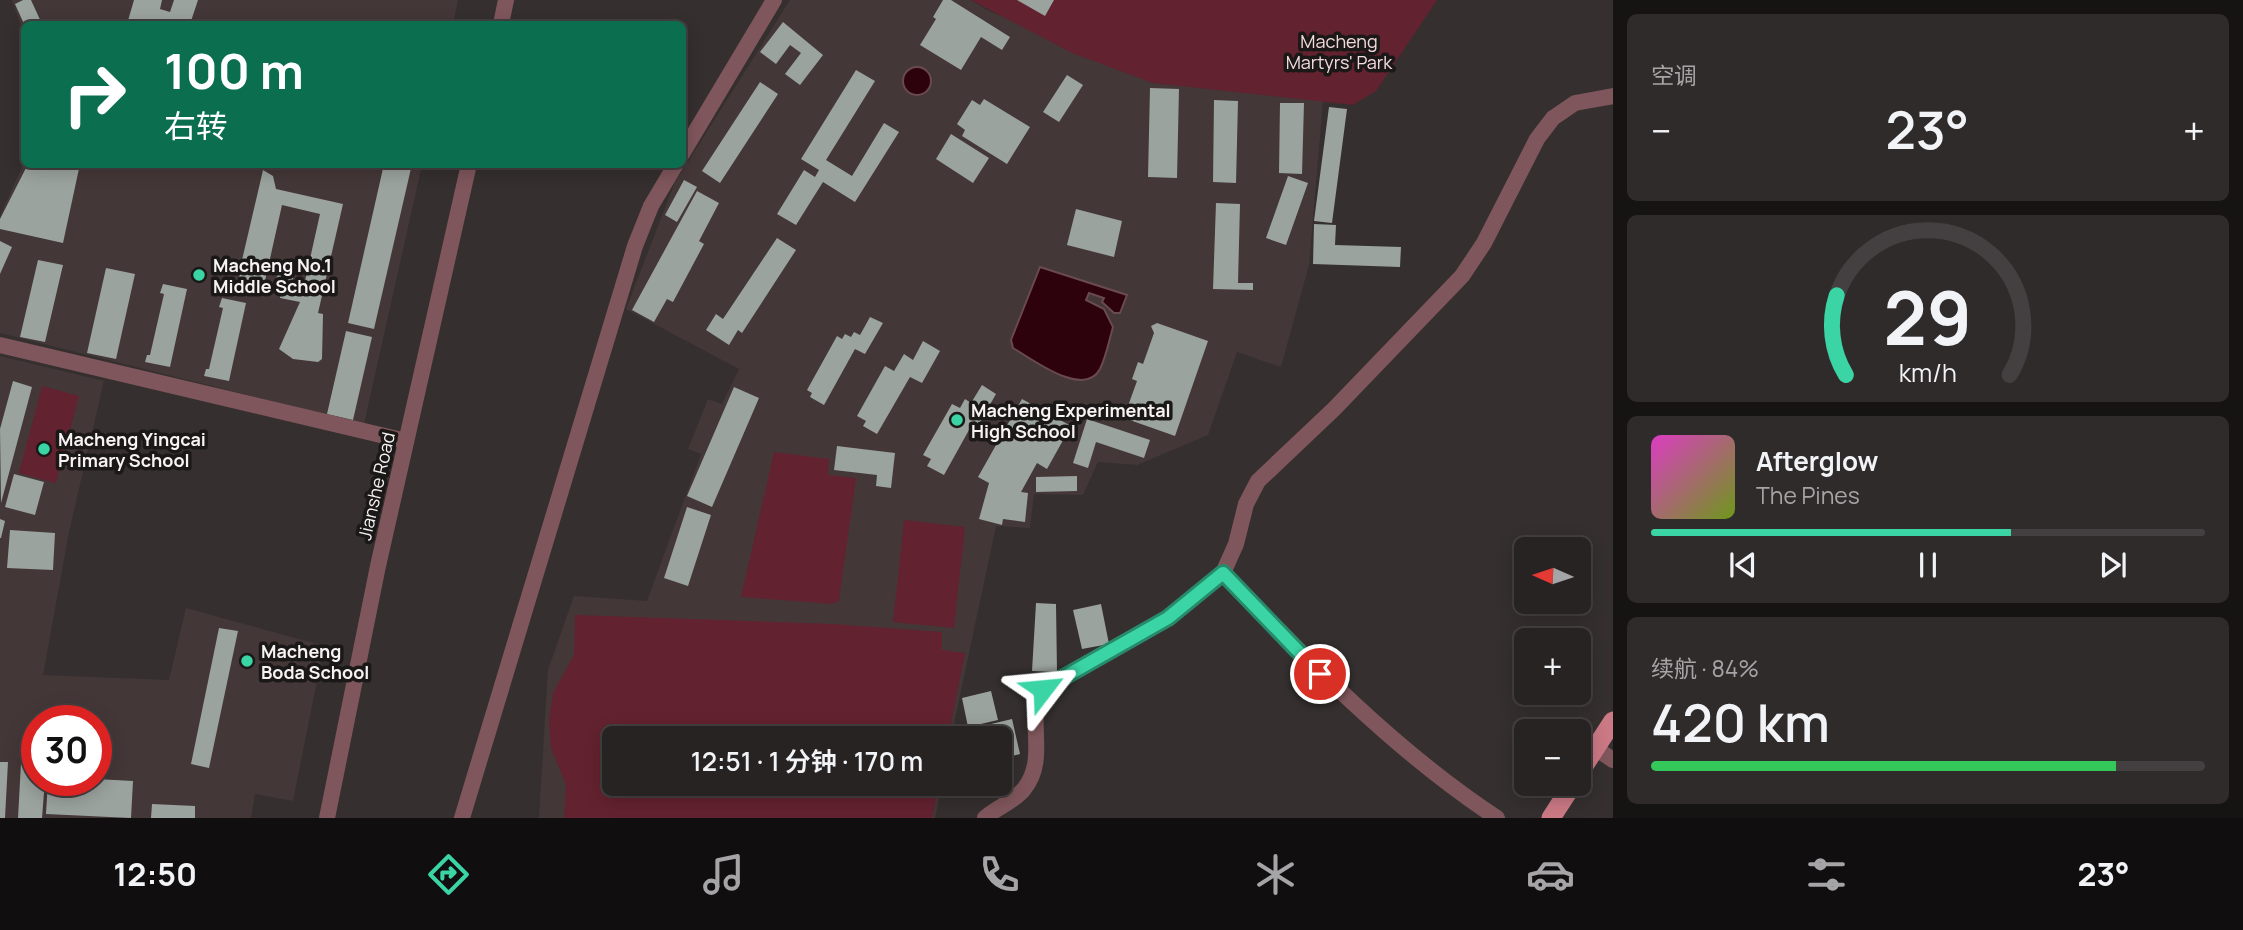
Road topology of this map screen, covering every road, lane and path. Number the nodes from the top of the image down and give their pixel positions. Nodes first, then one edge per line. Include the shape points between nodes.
1 (506, 0) edge
2 (774, 0) edge
3 (501, 21) edge
4 (1613, 96) edge
5 (686, 147) edge
6 (468, 168) edge
7 (674, 168) edge
8 (0, 345) edge
9 (406, 441) junction
10 (1223, 573) junction
11 (1613, 721) edge
12 (1595, 748) junction
13 (1591, 754) edge
14 (1613, 760) edge
15 (1565, 796) edge
16 (327, 818) edge
17 (462, 818) edge
18 (985, 818) edge
19 (1497, 818) edge
20 (1551, 818) edge

1 - 3 street
2 - 5 street
4 - 10 street via 1576,103 1553,118 1462,276 1258,481
6 - 9 street, Jianshe Road
7 - 17 street via 651,206 627,269
8 - 9 street
9 - 16 street, Jianshe Road
10 - 18 street via 1168,618 1043,689 1036,704 1034,771 1015,798
10 - 19 street via 1320,674 1464,796
11 - 12 main road
12 - 13 main road
12 - 14 street
15 - 20 main road

